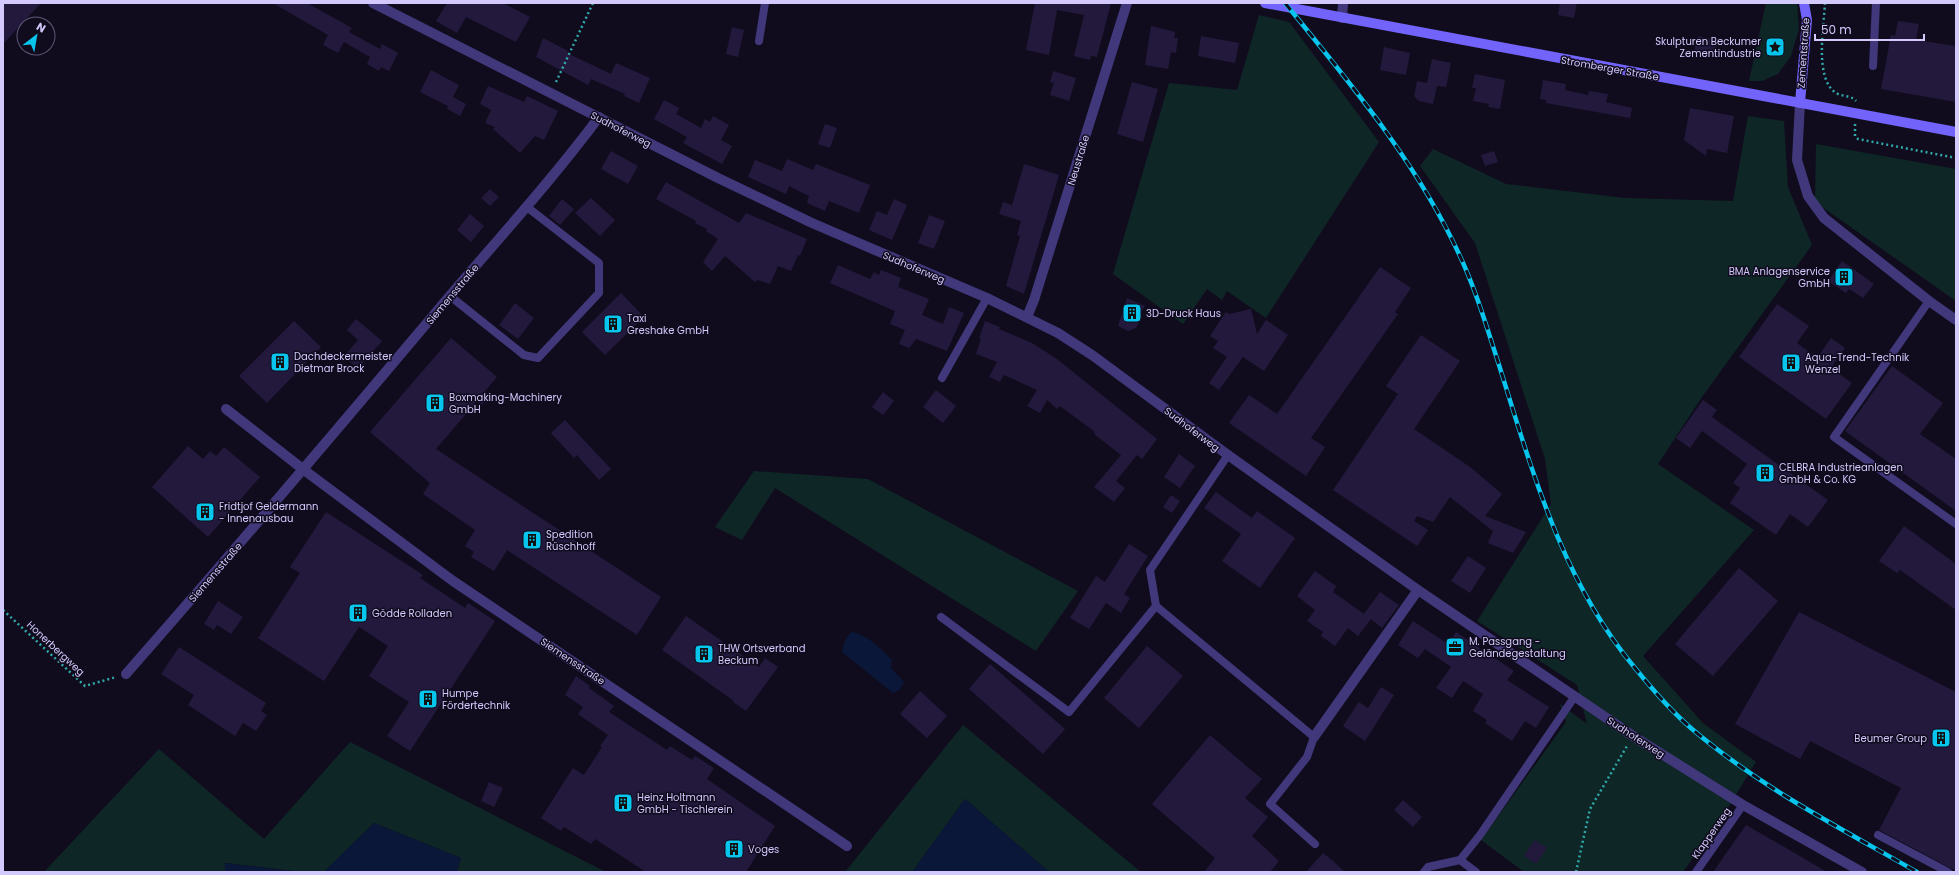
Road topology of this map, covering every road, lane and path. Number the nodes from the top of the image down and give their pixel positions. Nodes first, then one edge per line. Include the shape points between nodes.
1 (373, 3) edge
2 (593, 3) edge
3 (766, 3) edge
4 (1127, 3) edge
5 (1265, 3) edge
6 (1344, 3) edge
7 (1804, 3) edge
8 (1876, 3) edge
9 (1342, 18) junction
10 (759, 41) dead end
11 (1873, 66) dead end
12 (550, 94) junction
13 (1800, 103) junction
14 (599, 117) junction
15 (1956, 132) edge
16 (527, 207) junction
17 (450, 296) junction
18 (987, 298) junction
19 (1929, 301) junction
20 (1027, 317) junction
21 (1956, 320) edge
22 (942, 378) dead end
23 (226, 410) dead end
24 (1228, 455) junction
25 (304, 470) junction
26 (1956, 524) edge
27 (1418, 590) junction
28 (1156, 606) junction
29 (3, 610) edge
30 (941, 617) dead end
31 (126, 674) joint
32 (1575, 696) junction
33 (1633, 736) junction
34 (1314, 737) junction
35 (1743, 805) junction
36 (1878, 835) dead end
37 (1315, 844) dead end
38 (846, 846) dead end
39 (1460, 860) junction
40 (1424, 872) edge
41 (1476, 872) edge
42 (1576, 872) edge
43 (1696, 872) edge
44 (1862, 872) edge
45 (1948, 872) edge

1 - 12 street, Sudhoferweg
2 - 12 path
3 - 10 lane
4 - 20 street, Neustraße
5 - 9 main road, Stromberger Straße
6 - 9 street
7 - 13 main road, Zementstraße via 1807,20
8 - 11 lane
9 - 13 main road, Stromberger Straße
12 - 14 street, Sudhoferweg
13 - 15 main road, Stromberger Straße
13 - 19 street via 1797,160 1808,196 1824,218
14 - 16 street, Siemensstraße via 572,154
14 - 18 street, Sudhoferweg via 812,224
16 - 17 street, Siemensstraße
16 - 17 lane via 599,263 599,293 538,358 524,355
17 - 25 street, Siemensstraße
18 - 20 street, Sudhoferweg
18 - 22 lane
19 - 21 street
19 - 26 lane via 1834,437
20 - 24 street, Sudhoferweg via 1092,354
23 - 25 street, Siemensstraße
24 - 27 street, Sudhoferweg
24 - 28 lane via 1150,570
25 - 31 street, Siemensstraße
25 - 38 street, Siemensstraße via 453,581
27 - 32 street, Sudhoferweg
27 - 34 street
28 - 30 lane via 1069,712
28 - 34 lane
29 - 31 path, Honerbergweg via 85,686
32 - 33 street, Sudhoferweg
32 - 39 lane via 1478,838
33 - 35 street, Sudhoferweg
33 - 42 path via 1590,809
34 - 37 lane via 1307,757 1270,804
35 - 43 lane, Klapperweg
35 - 44 street, Sudhoferweg
36 - 45 lane
39 - 40 lane via 1428,867
39 - 41 lane

